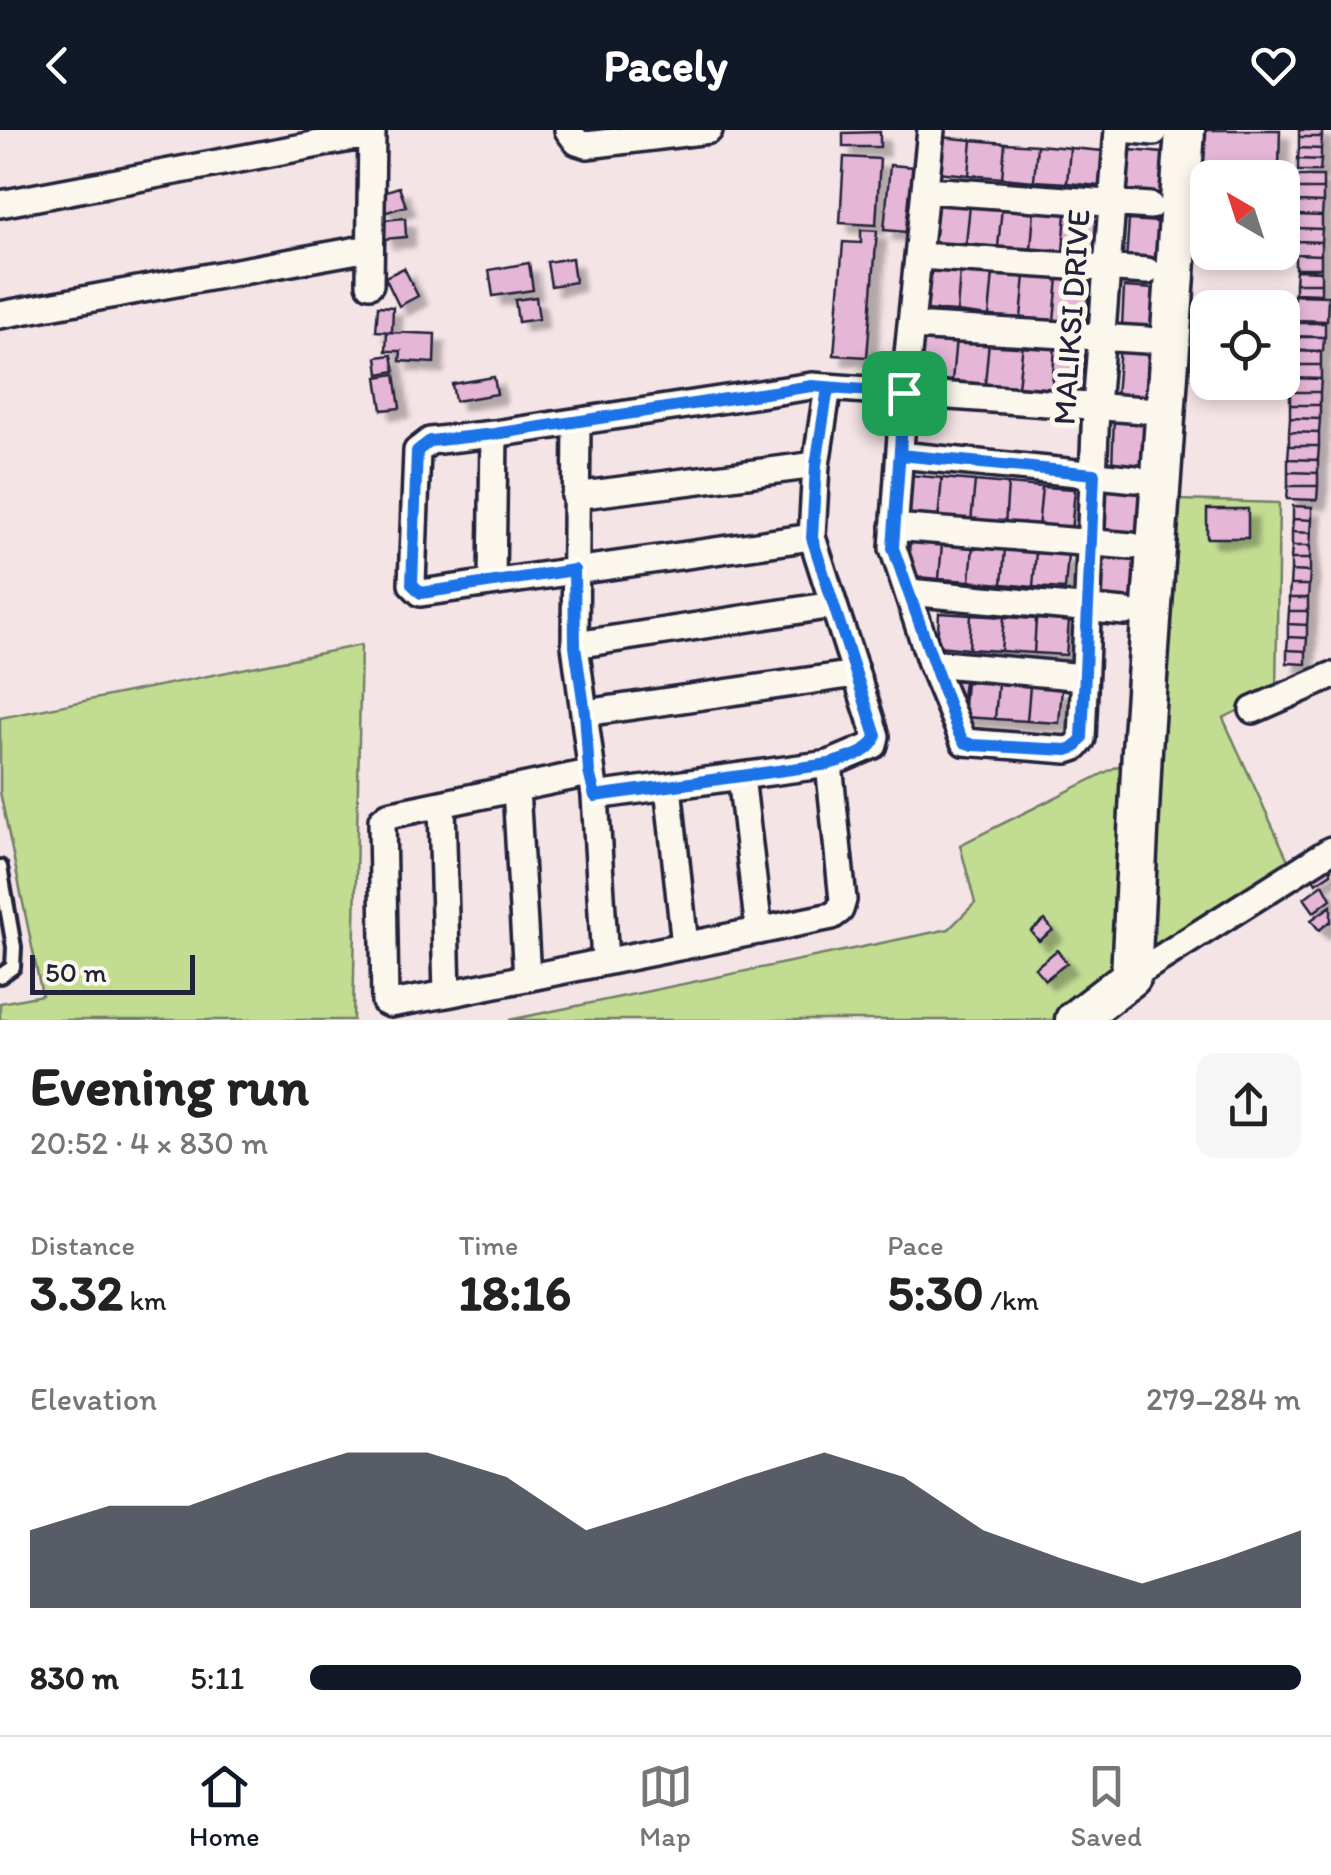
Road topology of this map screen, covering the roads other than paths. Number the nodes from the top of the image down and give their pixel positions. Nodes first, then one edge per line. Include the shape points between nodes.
1 (568, 130) edge
2 (709, 130) edge
3 (931, 130) edge
4 (1118, 130) edge
5 (1157, 130) edge
6 (372, 132) edge
7 (927, 190) junction
8 (1112, 203) junction
9 (0, 204) edge
10 (1150, 206) dead end
11 (370, 248) junction
12 (919, 256) junction
13 (1108, 268) junction
14 (1147, 271) dead end
15 (370, 284) dead end
16 (0, 314) edge
17 (911, 326) junction
18 (1102, 338) junction
19 (1146, 340) dead end
20 (828, 388) junction
21 (904, 393) junction
22 (1096, 407) junction
23 (1145, 410) dead end
24 (577, 422) junction
25 (494, 434) junction
26 (900, 455) junction
27 (816, 465) junction
28 (1094, 474) junction
29 (1136, 478) dead end
30 (575, 496) junction
31 (894, 527) junction
32 (812, 538) junction
33 (1090, 542) junction
34 (1132, 546) dead end
35 (574, 570) junction
36 (492, 582) junction
37 (908, 592) junction
38 (833, 605) junction
39 (1088, 608) junction
40 (1125, 612) dead end
41 (575, 646) junction
42 (931, 662) junction
43 (856, 674) junction
44 (1084, 676) junction
45 (1331, 676) edge
46 (1253, 710) dead end
47 (585, 713) junction
48 (829, 764) junction
49 (741, 776) junction
50 (592, 784) junction
51 (668, 786) junction
52 (516, 788) junction
53 (442, 804) junction
54 (1331, 836) edge
55 (1324, 855) edge
56 (0, 867) edge
57 (759, 931) junction
58 (685, 946) junction
59 (605, 962) junction
60 (0, 976) edge
61 (1131, 977) junction
62 (528, 978) junction
63 (447, 994) junction
64 (1075, 1020) edge

1 - 2 street via 587,144
3 - 7 street
4 - 8 street, MALIKSI DRIVE
5 - 61 street
6 - 9 street
6 - 11 street
7 - 8 street
7 - 12 street
8 - 10 street
8 - 13 street, MALIKSI DRIVE
11 - 15 street
11 - 16 street
12 - 13 street
12 - 17 street
13 - 14 street
13 - 18 street, MALIKSI DRIVE
17 - 18 street
17 - 21 street
18 - 19 street
18 - 22 street, MALIKSI DRIVE
20 - 21 street
20 - 24 street
20 - 27 street
21 - 22 street
21 - 26 street
22 - 23 street
22 - 28 street, MALIKSI DRIVE
24 - 25 street
24 - 30 street
25 - 36 street
25 - 36 street via 430,441 417,451 412,584 421,593
26 - 28 street
26 - 31 street
27 - 30 street
27 - 32 street
28 - 29 street
28 - 33 street, MALIKSI DRIVE
30 - 35 street
31 - 33 street
31 - 37 street via 893,548
32 - 35 street
32 - 38 street
33 - 34 street
33 - 39 street, MALIKSI DRIVE
35 - 36 street
35 - 41 street
37 - 39 street
37 - 42 street
38 - 41 street
38 - 43 street
39 - 40 street
39 - 44 street, MALIKSI DRIVE
41 - 47 street
42 - 44 street
42 - 44 street, MALIKSI DRIVE via 964,742 1076,747
43 - 47 street
43 - 48 street via 874,745
45 - 46 street
47 - 50 street
48 - 49 street
48 - 57 street via 840,910
49 - 51 street
49 - 57 street
50 - 51 street
50 - 52 street
50 - 59 street
51 - 58 street
52 - 53 street
52 - 62 street
53 - 63 street
53 - 63 street via 382,820 383,996 390,1004
54 - 55 street
55 - 61 street
56 - 60 lane via 14,947 13,967
57 - 58 street
58 - 59 street
59 - 62 street
61 - 64 street
62 - 63 street

